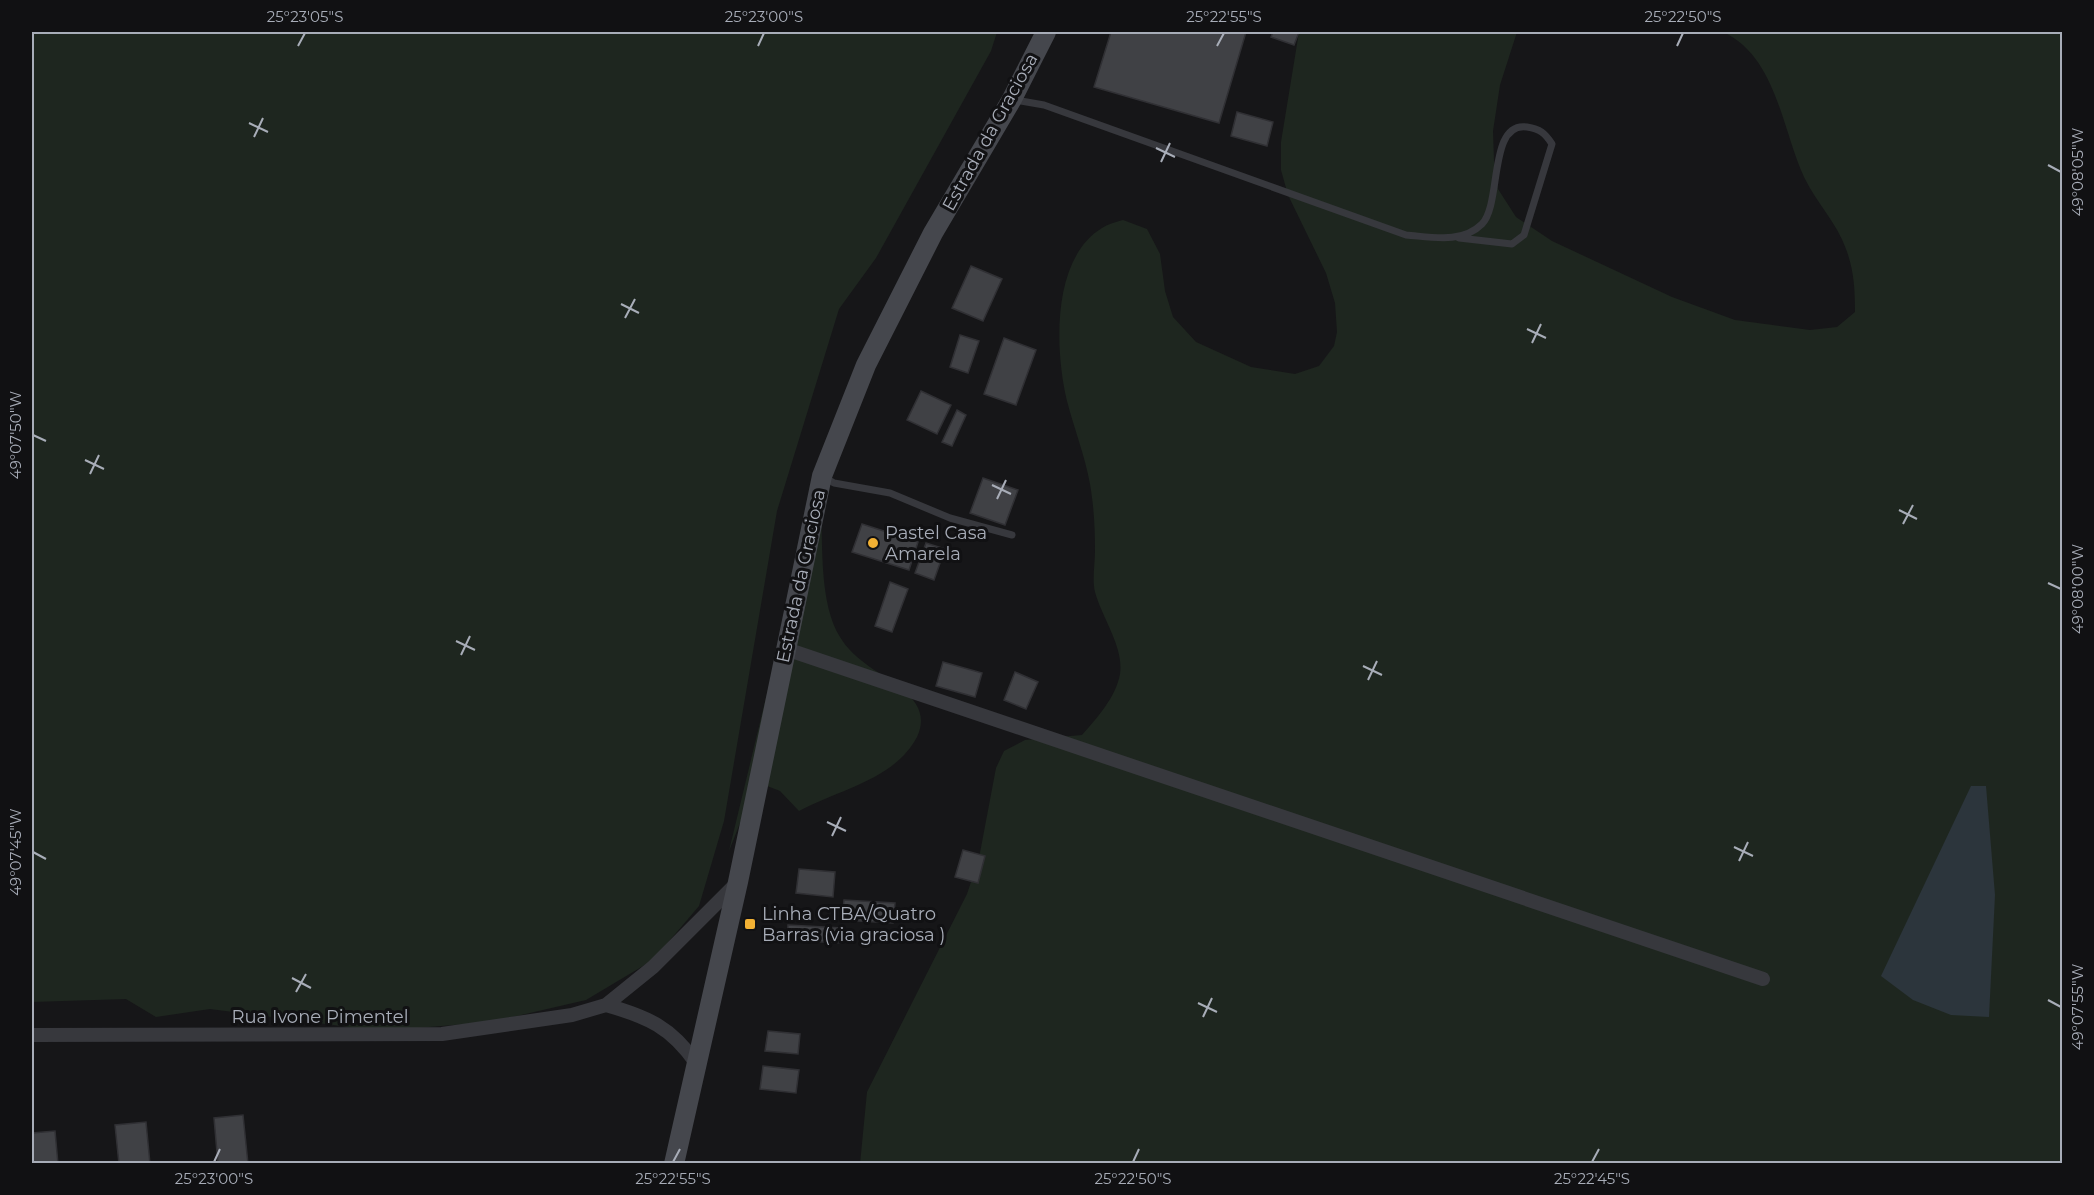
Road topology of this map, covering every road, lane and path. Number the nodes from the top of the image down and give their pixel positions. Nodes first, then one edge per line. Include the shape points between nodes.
1 (1046, 32) edge
2 (1012, 99) junction
3 (1459, 238) junction
4 (822, 476) junction
5 (1012, 535) dead end
6 (786, 649) junction
7 (738, 882) junction
8 (1763, 979) dead end
9 (606, 1005) junction
10 (32, 1035) edge
11 (696, 1063) junction
12 (674, 1164) edge

1 - 2 main road, Estrada da Graciosa
2 - 3 lane via 1044,105 1406,235
2 - 4 main road, Estrada da Graciosa via 933,233 866,365
3 - 3 lane via 1512,244 1524,235 1552,144 1544,132 1524,126 1510,131 1501,143 1492,203 1483,224
4 - 5 lane via 834,483 890,493 950,518
4 - 6 main road, Estrada da Graciosa
6 - 7 main road, Estrada da Graciosa
6 - 8 street
7 - 9 street, Rua Ivone Pimentel via 653,967
7 - 11 main road, Estrada da Graciosa
9 - 10 street, Rua Ivone Pimentel via 572,1015 442,1034
9 - 11 street via 660,1025
11 - 12 main road, Estrada da Graciosa

